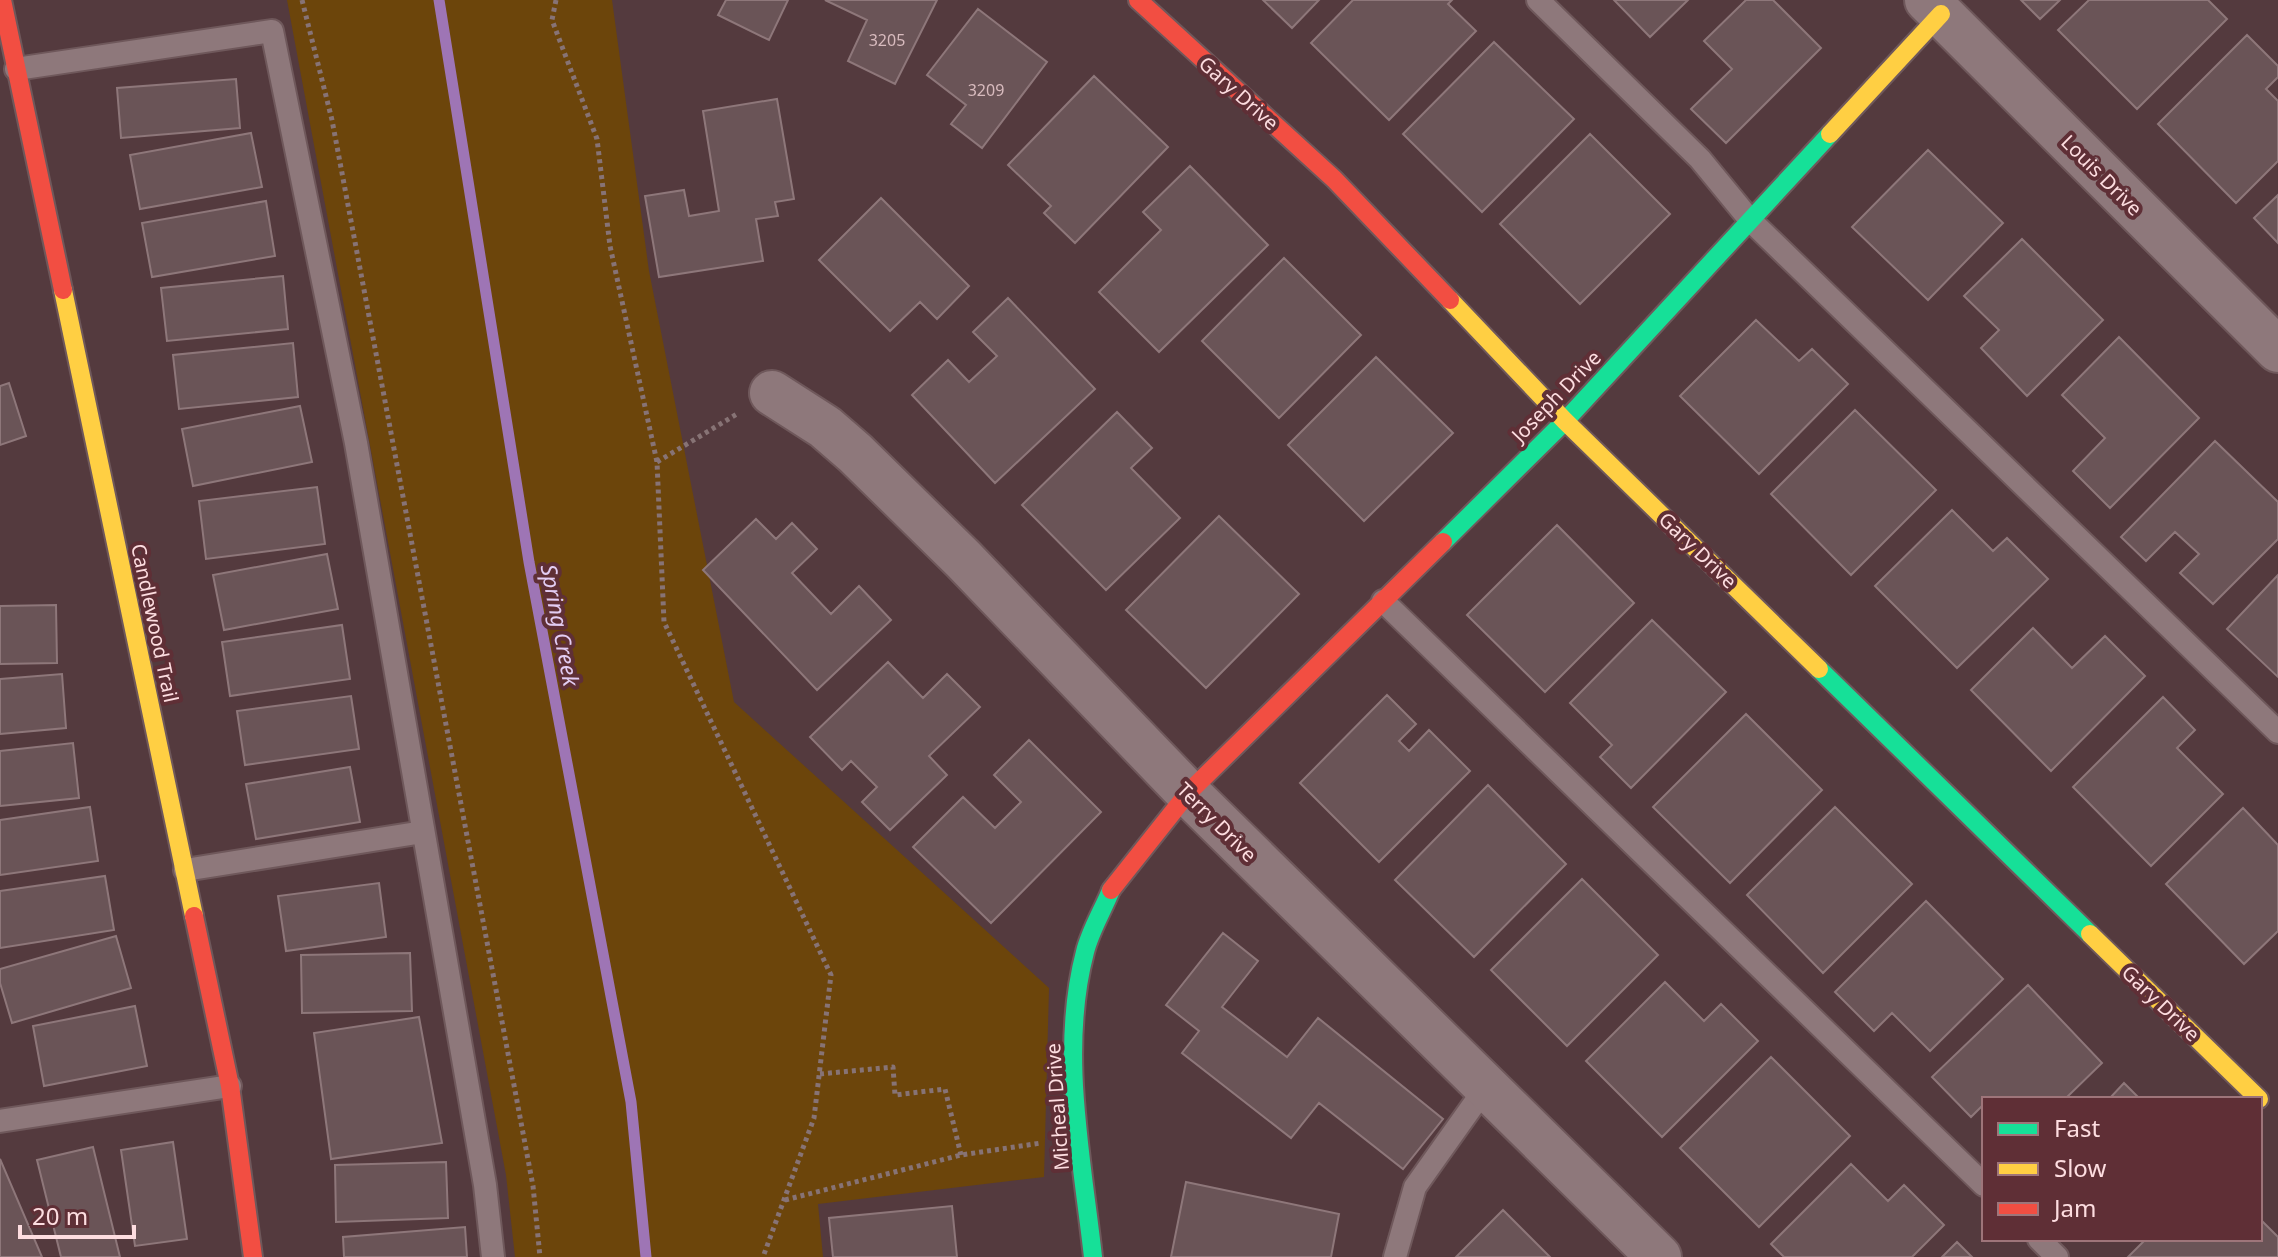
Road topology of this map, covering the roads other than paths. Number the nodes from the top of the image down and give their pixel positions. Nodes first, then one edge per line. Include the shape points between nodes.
1 (2, 0) edge
2 (1138, 0) edge
3 (1538, 0) edge
4 (1934, 7) edge
5 (16, 69) junction
6 (1750, 220) junction
7 (2278, 350) edge
8 (772, 393) road end
9 (1565, 421) junction
10 (1383, 601) junction
11 (2278, 732) edge
12 (1188, 793) junction
13 (423, 832) junction
14 (185, 870) junction
15 (230, 1086) junction
16 (1486, 1087) junction
17 (2258, 1097) edge
18 (2262, 1101) edge
19 (2278, 1117) edge
20 (0, 1121) edge
21 (1982, 1183) edge
22 (2041, 1241) edge
23 (253, 1257) edge
24 (493, 1257) edge
25 (1093, 1257) edge
26 (1395, 1257) edge
27 (1659, 1257) edge
28 (2057, 1257) edge

1 - 5 street, Candlewood Trail
2 - 9 street, Gary Drive via 1334,179
3 - 6 lane via 1700,159
4 - 6 street, Joseph Drive
4 - 7 street, Louis Drive
5 - 13 lane via 272,31 356,443
5 - 14 street, Candlewood Trail
6 - 9 street, Joseph Drive
6 - 11 lane
8 - 12 street, Terry Drive via 855,453
9 - 10 street, Joseph Drive
9 - 17 street, Gary Drive
10 - 12 street, Joseph Drive
10 - 21 lane
12 - 16 street, Terry Drive
12 - 25 street, Micheal Drive via 1114,884 1085,951 1072,1068
13 - 14 lane
13 - 24 lane
14 - 15 street, Candlewood Trail
15 - 20 lane
15 - 23 street, Candlewood Trail
16 - 26 lane via 1415,1187
16 - 27 street, Terry Drive
18 - 19 street, Gary Drive
22 - 28 lane

